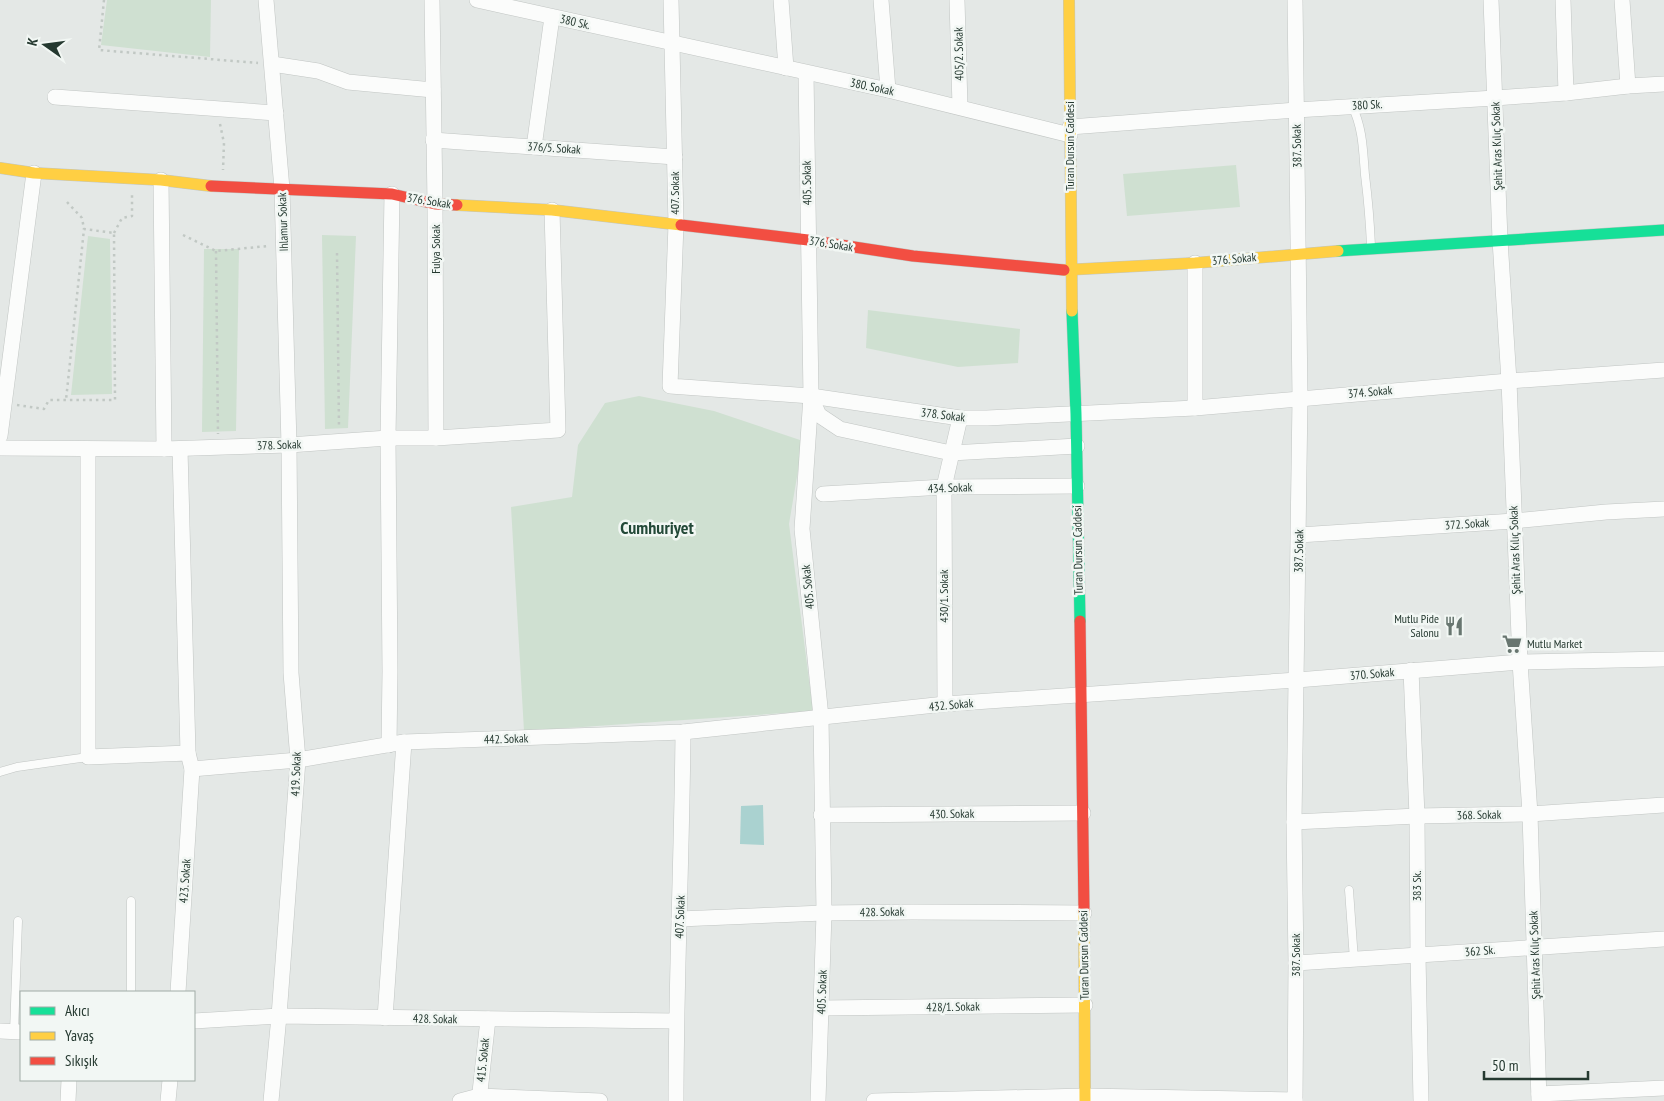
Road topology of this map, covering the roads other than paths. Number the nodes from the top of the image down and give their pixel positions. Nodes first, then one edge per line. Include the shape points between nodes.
1 (266, 0) edge
2 (432, 0) edge
3 (477, 0) edge
4 (671, 0) edge
5 (781, 0) edge
6 (881, 0) edge
7 (957, 0) edge
8 (1069, 0) edge
9 (1295, 0) edge
10 (1491, 0) edge
11 (1563, 0) edge
12 (1622, 0) edge
13 (552, 17) junction
14 (673, 44) junction
15 (272, 64) junction
16 (786, 68) junction
17 (806, 73) junction
18 (1664, 84) edge
19 (1628, 86) junction
20 (432, 90) junction
21 (888, 90) junction
22 (1566, 92) junction
23 (55, 97) dead end
24 (1495, 98) junction
25 (1352, 106) junction
26 (960, 107) junction
27 (1296, 110) junction
28 (276, 113) junction
29 (1070, 131) junction
30 (433, 140) junction
31 (534, 147) junction
32 (675, 157) junction
33 (0, 168) edge
34 (34, 173) junction
35 (161, 180) junction
36 (282, 189) junction
37 (392, 194) junction
38 (435, 204) junction
39 (552, 210) junction
40 (676, 224) junction
41 (1664, 230) edge
42 (808, 240) junction
43 (1500, 240) junction
44 (1371, 248) junction
45 (1299, 253) junction
46 (1195, 263) junction
47 (1071, 271) junction
48 (1664, 370) edge
49 (1509, 381) junction
50 (670, 386) joint
51 (811, 396) junction
52 (1300, 398) junction
53 (1195, 408) junction
54 (1076, 414) junction
55 (960, 418) junction
56 (0, 436) edge
57 (388, 438) junction
58 (436, 438) junction
59 (290, 445) junction
60 (1076, 446) junction
61 (0, 448) edge
62 (88, 449) junction
63 (164, 449) junction
64 (180, 449) junction
65 (951, 452) junction
66 (1077, 486) junction
67 (944, 487) junction
68 (823, 494) dead end
69 (1664, 509) edge
70 (1514, 521) junction
71 (1299, 535) junction
72 (1664, 659) edge
73 (1520, 662) junction
74 (1411, 670) junction
75 (1297, 680) junction
76 (1081, 696) junction
77 (945, 704) junction
78 (821, 717) junction
79 (683, 732) junction
80 (404, 742) junction
81 (389, 744) junction
82 (188, 753) junction
83 (88, 756) junction
84 (298, 760) junction
85 (192, 770) junction
86 (0, 772) edge
87 (1664, 805) edge
88 (1083, 812) junction
89 (1530, 814) junction
90 (822, 816) junction
91 (1417, 816) junction
92 (1294, 822) junction
93 (1349, 890) dead end
94 (131, 901) dead end
95 (824, 913) junction
96 (1084, 913) junction
97 (680, 920) junction
98 (18, 921) dead end
99 (1664, 939) edge
100 (1535, 946) junction
101 (1418, 956) junction
102 (1354, 960) junction
103 (1296, 963) junction
104 (131, 991) edge
105 (178, 991) edge
106 (1085, 1005) junction
107 (822, 1008) junction
108 (279, 1016) junction
109 (384, 1018) junction
110 (488, 1019) junction
111 (676, 1020) junction
112 (195, 1021) edge
113 (12, 1031) edge
114 (69, 1081) edge
115 (170, 1081) edge
116 (1664, 1088) edge
117 (479, 1098) edge
118 (1085, 1098) edge
119 (1539, 1098) edge
120 (579, 1100) edge
121 (947, 1100) edge
122 (1295, 1100) edge
123 (68, 1101) edge
124 (168, 1101) edge
125 (271, 1101) edge
126 (460, 1101) edge
127 (600, 1101) edge
128 (676, 1101) edge
129 (818, 1101) edge
130 (874, 1101) edge
131 (1421, 1101) edge

1 - 15 street, Ihlamur Sokak
2 - 20 street, Fulya Sokak
3 - 13 street, 380 Sk.
4 - 14 street, 407. Sokak
5 - 16 street
6 - 21 street
7 - 26 street, 405/2. Sokak
8 - 29 street, Turan Dursun Caddesi
9 - 27 street, 387. Sokak
10 - 24 street, Şehit Aras Kılıç Sokak
11 - 22 street
12 - 19 street
13 - 14 street, 380 Sk.
13 - 31 street
14 - 16 street, 380. Sokak
14 - 32 street, 407. Sokak
15 - 20 street via 318,71 348,82
15 - 28 street, Ihlamur Sokak
16 - 17 street, 380. Sokak
17 - 21 street, 380. Sokak
17 - 42 street, 405. Sokak
18 - 19 street, 380 Sk.
19 - 22 street, 380 Sk.
20 - 30 street, Fulya Sokak
21 - 26 street, 380. Sokak
22 - 24 street, 380 Sk.
23 - 28 street
24 - 25 street, 380 Sk.
24 - 43 street, Şehit Aras Kılıç Sokak
25 - 27 street, 380 Sk.
25 - 44 lane via 1361,133
26 - 29 street, 380. Sokak
27 - 29 street, 380 Sk.
27 - 45 street, 387. Sokak
28 - 36 street, Ihlamur Sokak
29 - 47 street, Turan Dursun Caddesi
30 - 31 street, 376/5. Sokak
30 - 38 street, Fulya Sokak
31 - 32 street, 376/5. Sokak
32 - 40 street, 407. Sokak
33 - 34 street, 376. Sokak
34 - 35 street, 376. Sokak
34 - 56 street
35 - 36 street, 376. Sokak
35 - 63 street
36 - 37 street, 376. Sokak
36 - 59 street, Ihlamur Sokak
37 - 38 street, 376. Sokak
37 - 57 street
38 - 39 street, 376. Sokak
38 - 58 street, Fulya Sokak
39 - 40 street, 376. Sokak
39 - 58 street, 378. Sokak via 558,430
40 - 42 street, 376. Sokak
40 - 50 street, 407. Sokak
41 - 43 street, 376. Sokak
42 - 47 street, 376. Sokak via 913,256
42 - 51 street, 405. Sokak
43 - 44 street, 376. Sokak
43 - 49 street, Şehit Aras Kılıç Sokak
44 - 45 street, 376. Sokak
45 - 46 street, 376. Sokak
45 - 52 street, 387. Sokak
46 - 47 street, 376. Sokak
46 - 53 street
47 - 54 street, Turan Dursun Caddesi
48 - 49 street, 374. Sokak
49 - 52 street, 374. Sokak
49 - 70 street, Şehit Aras Kılıç Sokak
50 - 51 street, 378. Sokak
51 - 55 street, 378. Sokak
51 - 65 street via 819,415 840,429
51 - 78 street, 405. Sokak via 802,529
52 - 53 street, 374. Sokak
52 - 71 street, 387. Sokak
53 - 54 street, 374. Sokak
54 - 55 street, 378. Sokak
54 - 60 street, Turan Dursun Caddesi
55 - 65 street, 430/1. Sokak
57 - 58 street, 378. Sokak
57 - 59 street, 378. Sokak
57 - 81 street
59 - 64 street, 378. Sokak
59 - 84 street, 419. Sokak via 291,673
60 - 65 street
60 - 66 street, Turan Dursun Caddesi
61 - 62 street, 378. Sokak
62 - 63 street, 378. Sokak
62 - 83 street
63 - 64 street, 378. Sokak
64 - 82 street, 423. Sokak
65 - 67 street, 430/1. Sokak
66 - 67 street, 434. Sokak
66 - 76 street, Turan Dursun Caddesi
67 - 68 street, 434. Sokak
67 - 77 street, 430/1. Sokak
69 - 70 street, 372. Sokak
70 - 71 street, 372. Sokak
70 - 73 street, Şehit Aras Kılıç Sokak
71 - 75 street, 387. Sokak
72 - 73 street, 370. Sokak
73 - 74 street, 370. Sokak
73 - 89 street, Şehit Aras Kılıç Sokak
74 - 75 street, 370. Sokak
74 - 91 street, 383 Sk.
75 - 76 street, 370. Sokak
75 - 92 street, 387. Sokak
76 - 77 street, 432. Sokak
76 - 88 street, Turan Dursun Caddesi
77 - 78 street, 432. Sokak
78 - 79 street, 442. Sokak
78 - 90 street, 405. Sokak
79 - 80 street, 442. Sokak
79 - 97 street, 407. Sokak
80 - 81 street, 442. Sokak
80 - 109 street
81 - 84 street, 442. Sokak
82 - 83 street
82 - 85 street, 423. Sokak
83 - 86 lane
84 - 85 street, 442. Sokak
84 - 108 street, 419. Sokak
85 - 105 street, 423. Sokak
87 - 89 street, 368. Sokak
88 - 90 street, 430. Sokak
88 - 96 street, Turan Dursun Caddesi
89 - 91 street, 368. Sokak
89 - 100 street, Şehit Aras Kılıç Sokak
90 - 95 street, 405. Sokak
91 - 92 street, 368. Sokak
91 - 101 street, 383 Sk.
92 - 103 street, 387. Sokak
93 - 102 lane
94 - 104 lane
95 - 96 street, 428. Sokak
95 - 97 street, 428. Sokak
95 - 107 street, 405. Sokak
96 - 106 street, Turan Dursun Caddesi
97 - 111 street, 407. Sokak
98 - 113 lane
99 - 100 street, 362 Sk.
100 - 101 street, 362 Sk.
100 - 119 street, Şehit Aras Kılıç Sokak
101 - 102 street, 362 Sk.
101 - 131 street, 383 Sk.
102 - 103 street, 362 Sk.
103 - 122 street, 387. Sokak
106 - 107 street, 428/1. Sokak
106 - 118 street, Turan Dursun Caddesi
107 - 129 street, 405. Sokak
108 - 109 street, 428. Sokak
108 - 112 street, 428. Sokak
108 - 125 street, 419. Sokak
109 - 110 street, 428. Sokak
110 - 111 street, 428. Sokak
110 - 117 street, 415. Sokak
111 - 128 street, 407. Sokak
114 - 123 street
115 - 124 street
116 - 119 street
117 - 120 street
117 - 126 street
118 - 121 street
118 - 122 street
120 - 127 street
121 - 130 street

